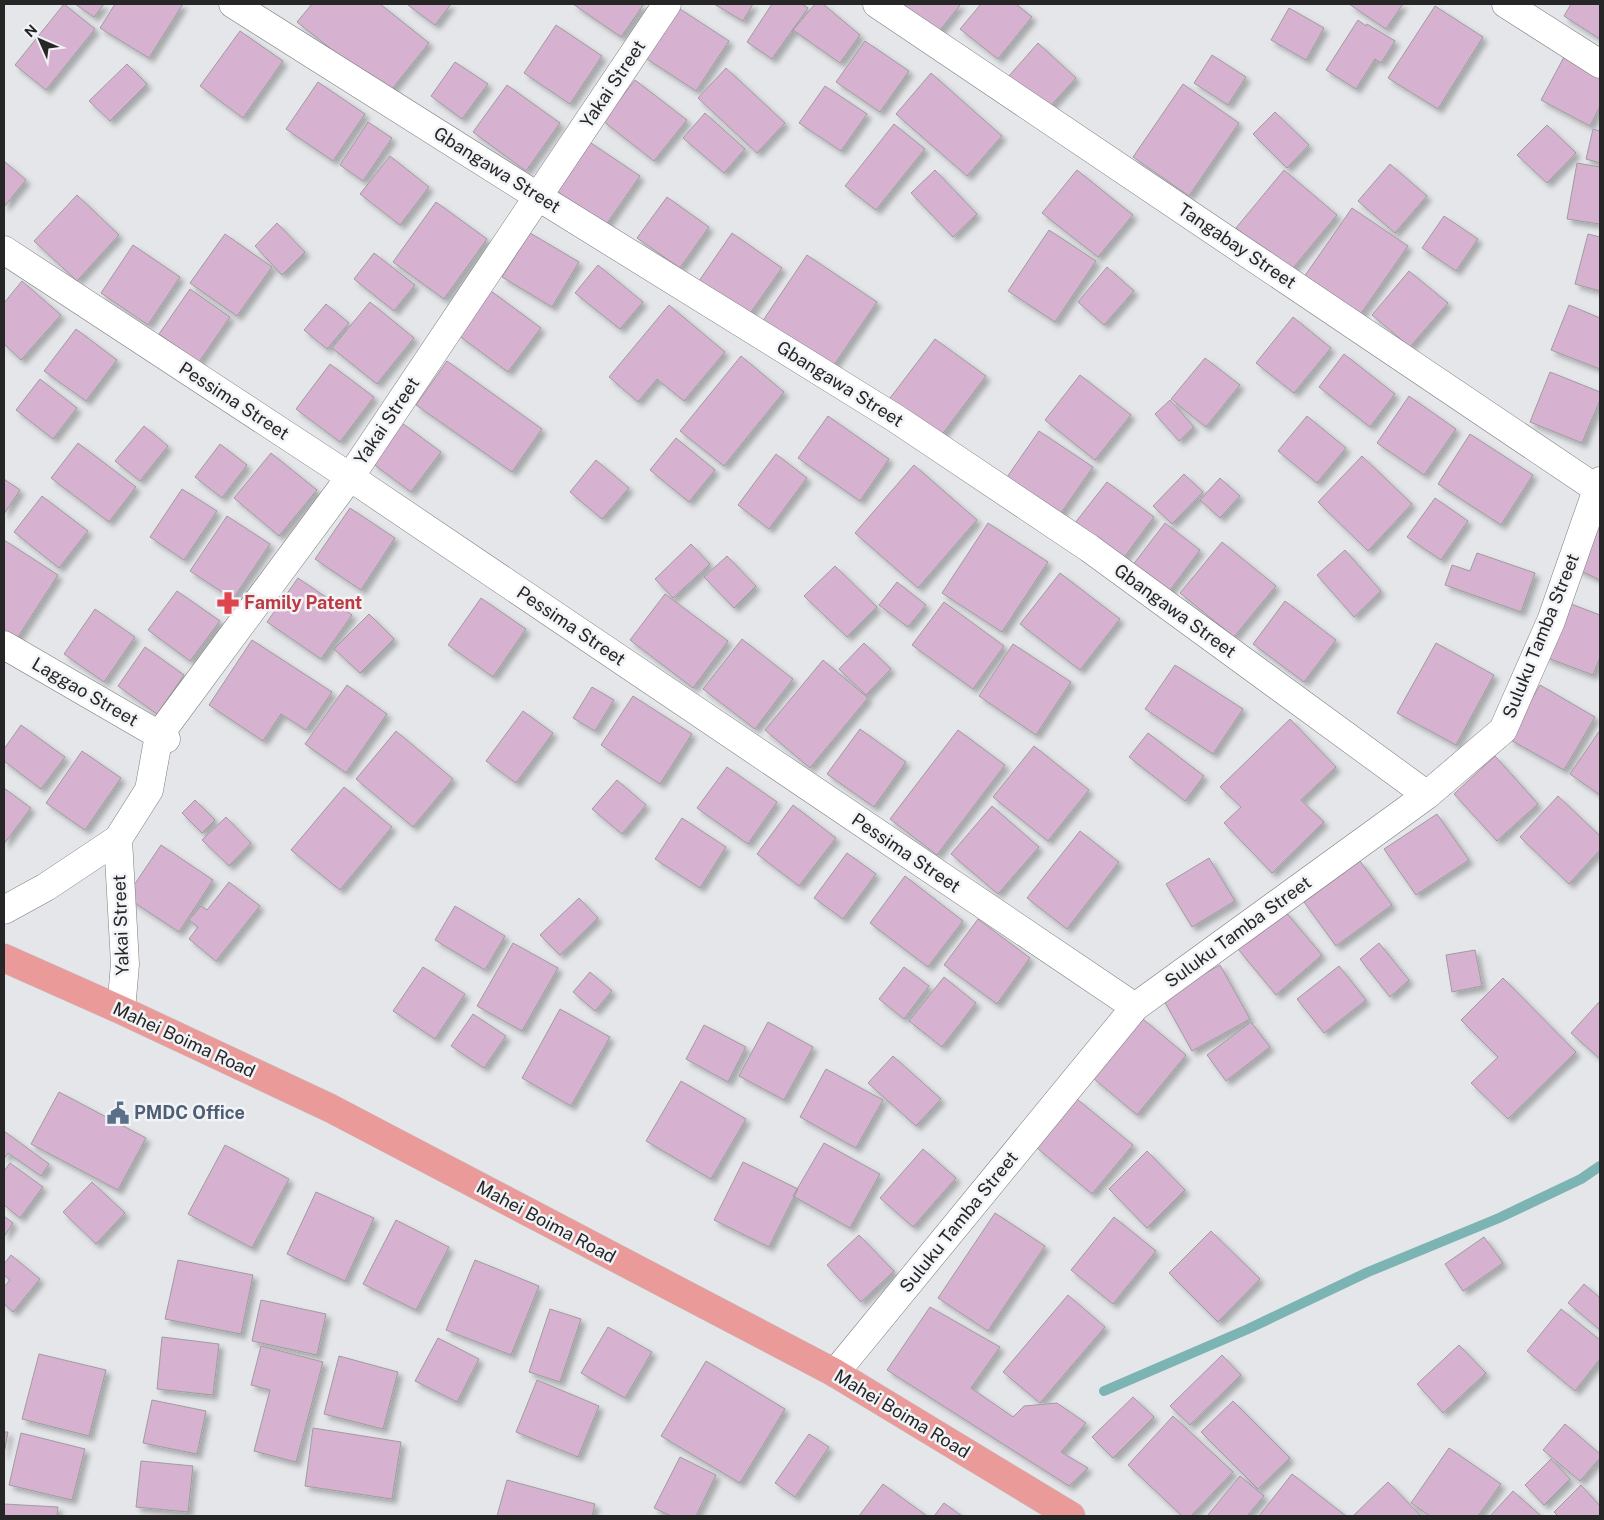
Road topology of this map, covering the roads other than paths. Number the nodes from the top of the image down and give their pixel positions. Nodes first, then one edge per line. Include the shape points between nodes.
1 (233, 4) edge
2 (667, 4) edge
3 (877, 4) edge
4 (1506, 4) edge
5 (1600, 64) edge
6 (537, 196) junction
7 (4, 250) edge
8 (350, 477) junction
9 (1599, 485) edge
10 (4, 645) edge
11 (163, 737) junction
12 (1427, 795) junction
13 (118, 839) junction
14 (4, 910) edge
15 (4, 958) edge
16 (1134, 1007) junction
17 (121, 1010) junction
18 (835, 1374) junction
19 (1071, 1516) edge

1 - 6 street, Gbangawa Street
2 - 6 street, Yakai Street
3 - 9 street, Tangabay Street
4 - 5 street
6 - 8 street, Yakai Street
6 - 12 street, Gbangawa Street via 895,418 1000,488 1089,548
7 - 8 street, Pessima Street
8 - 11 street, Yakai Street
8 - 16 street, Pessima Street
9 - 12 street, Suluku Tamba Street via 1551,621 1502,730
10 - 11 street, Laggao Street
11 - 13 street, Yakai Street via 148,790
12 - 16 street, Suluku Tamba Street
13 - 14 street, Yakai Street via 46,887
13 - 17 street, Yakai Street via 125,964
15 - 17 main road, Mahei Boima Road
16 - 18 street, Suluku Tamba Street
17 - 18 main road, Mahei Boima Road via 330,1108
18 - 19 main road, Mahei Boima Road

